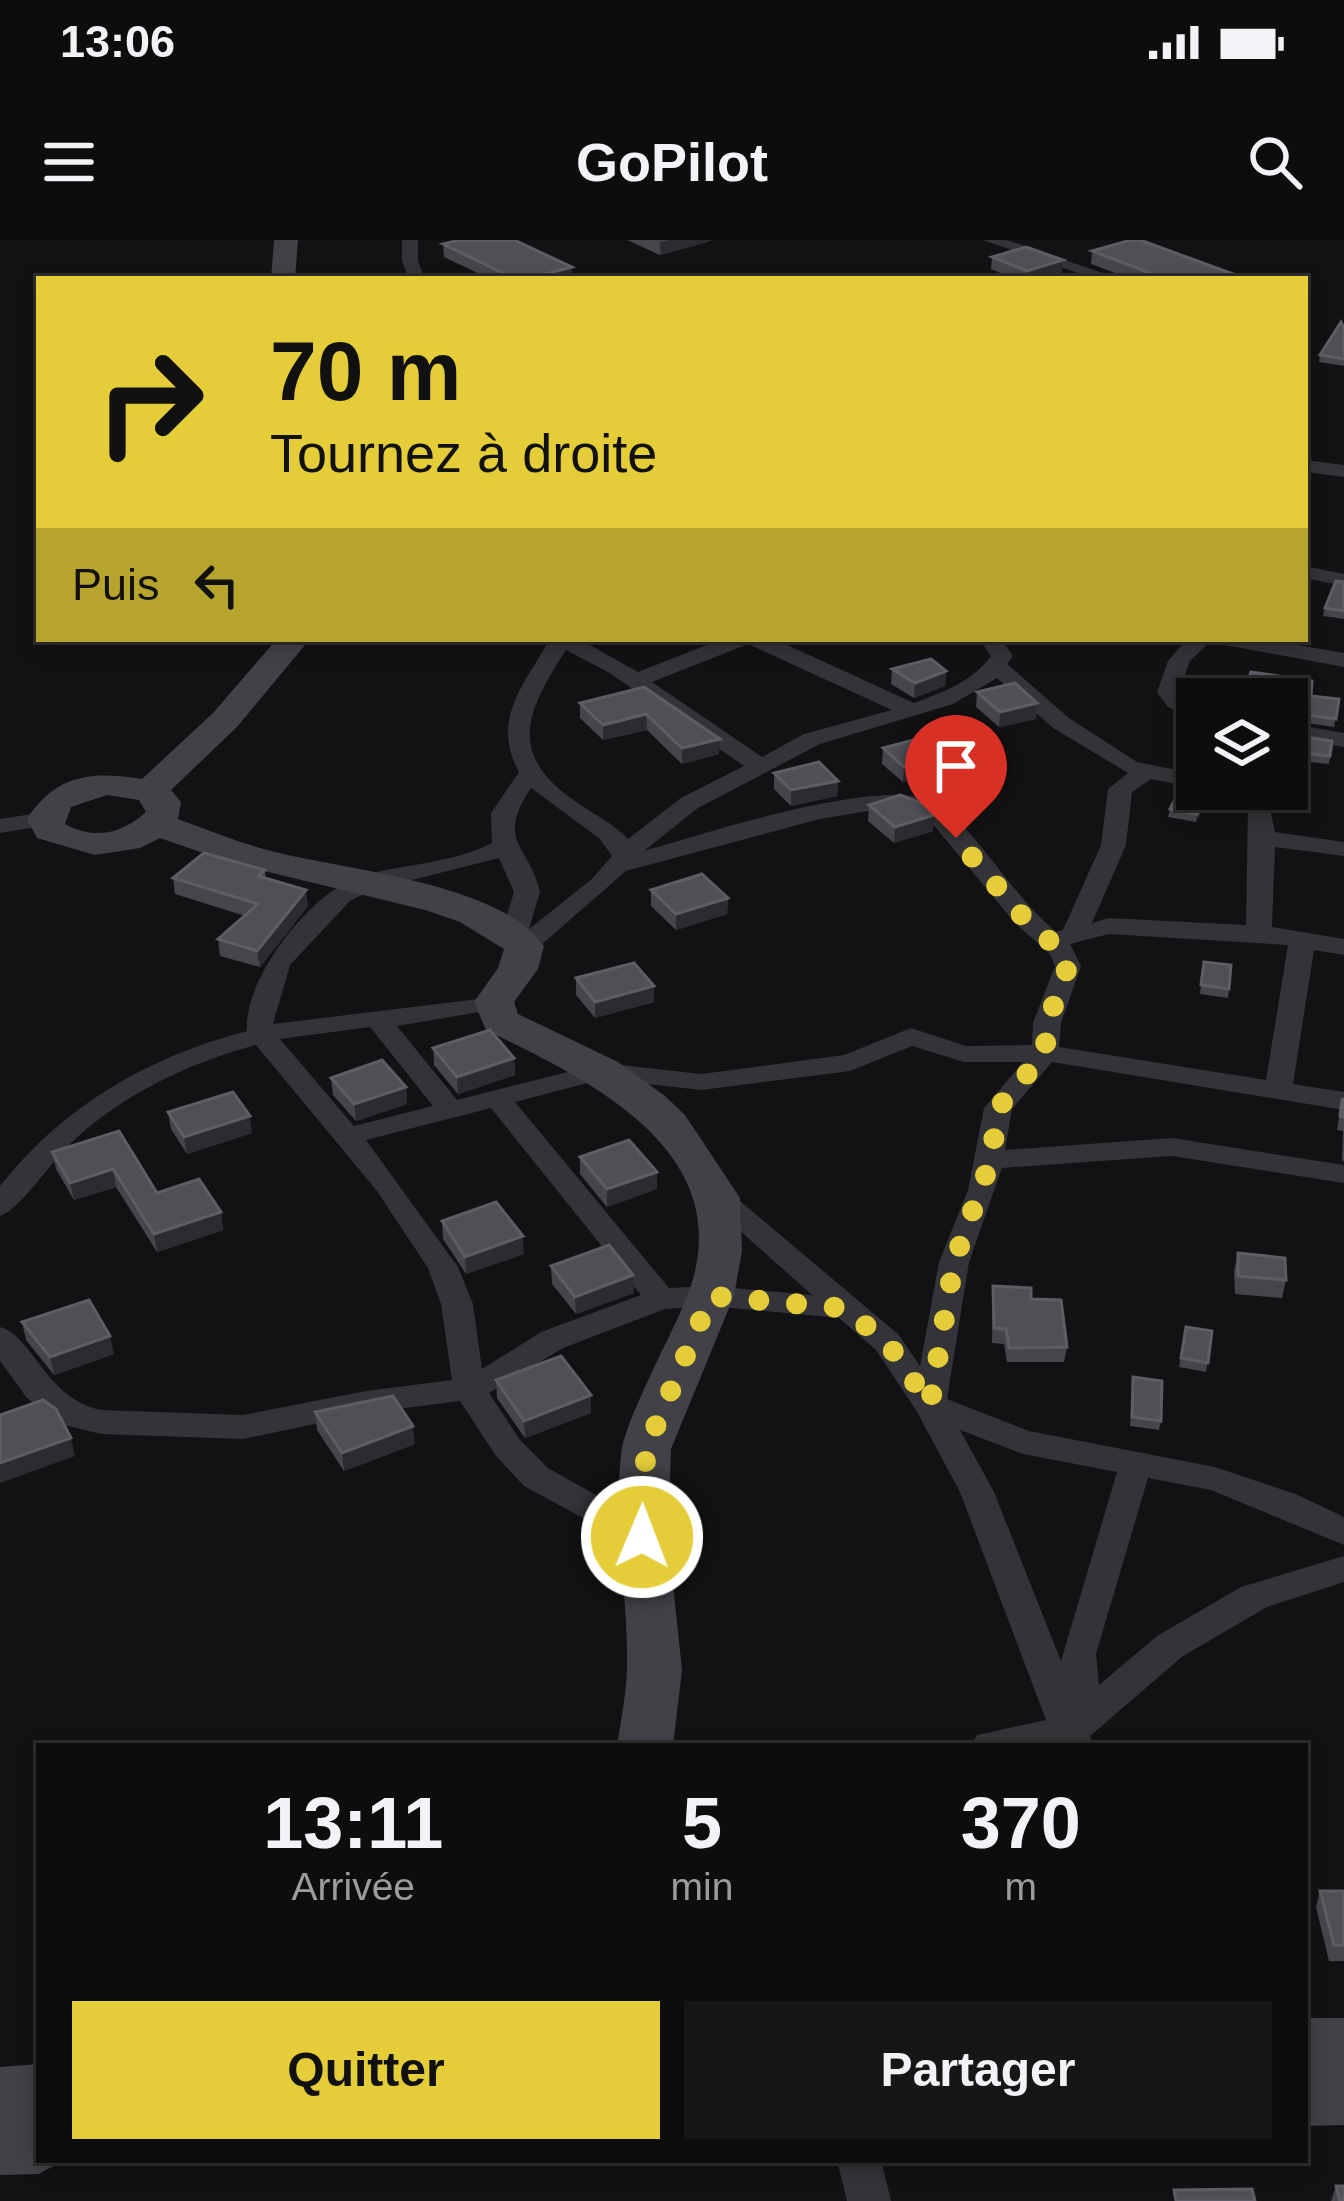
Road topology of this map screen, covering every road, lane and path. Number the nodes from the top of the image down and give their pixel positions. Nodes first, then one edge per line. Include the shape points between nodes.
1 (272, 240) edge
2 (286, 240) edge
3 (410, 240) edge
4 (991, 240) edge
5 (272, 276) edge
6 (283, 276) edge
7 (416, 276) edge
8 (1103, 276) edge
9 (1308, 466) edge
10 (1344, 471) edge
11 (1308, 573) edge
12 (1344, 580) edge
13 (268, 642) edge
14 (291, 642) edge
15 (560, 642) edge
16 (567, 642) edge
17 (733, 642) edge
18 (762, 642) edge
19 (992, 642) edge
20 (1197, 642) edge
21 (1242, 642) edge
22 (1344, 660) edge
23 (998, 667) junction
24 (635, 681) junction
25 (1176, 698) edge
26 (911, 710) junction
27 (1308, 734) edge
28 (1344, 740) edge
29 (761, 766) junction
30 (1147, 771) junction
31 (530, 774) junction
32 (1176, 777) edge
33 (144, 800) junction
34 (1260, 810) edge
35 (46, 819) junction
36 (0, 826) edge
37 (1263, 838) junction
38 (504, 846) junction
39 (1344, 849) edge
40 (623, 861) junction
41 (364, 884) junction
42 (1260, 933) junction
43 (1064, 936) junction
44 (519, 940) junction
45 (1302, 940) junction
46 (1344, 946) edge
47 (494, 1002) junction
48 (377, 1019) junction
49 (262, 1035) junction
50 (1045, 1053) junction
51 (603, 1071) junction
52 (1278, 1090) junction
53 (497, 1098) junction
54 (1344, 1101) edge
55 (451, 1110) junction
56 (345, 1137) junction
57 (991, 1160) junction
58 (1344, 1174) edge
59 (718, 1198) junction
60 (0, 1206) edge
61 (711, 1296) junction
62 (662, 1299) junction
63 (843, 1308) junction
64 (0, 1338) edge
65 (469, 1390) junction
66 (930, 1405) junction
67 (1137, 1464) junction
68 (1344, 1532) edge
69 (642, 1537) junction
70 (1344, 1569) edge
71 (1076, 1731) edge
72 (645, 1743) edge
73 (1007, 1743) edge
74 (1308, 2046) edge
75 (1344, 2046) edge
76 (36, 2093) edge
77 (0, 2096) edge
78 (1344, 2096) edge
79 (1308, 2097) edge
80 (36, 2144) edge
81 (0, 2145) edge
82 (860, 2163) edge
83 (869, 2201) edge

1 - 5 street
2 - 6 street
3 - 7 street
4 - 8 street
9 - 10 street
11 - 12 street
13 - 33 street
14 - 33 street
15 - 31 street via 517,723
16 - 24 street
17 - 24 street
18 - 26 street
19 - 23 street via 1003,656
20 - 25 street via 1173,669 1168,692
21 - 22 street
23 - 26 street
23 - 30 street via 1061,723
24 - 29 street
26 - 29 street via 812,739
27 - 28 street
29 - 40 street via 710,787 640,838
30 - 32 street
30 - 43 street via 1120,789 1113,854
31 - 38 street via 503,813
31 - 40 street via 616,838
33 - 35 street via 71,792
33 - 35 street via 124,841 80,844 50,830
33 - 41 street via 219,848
34 - 37 street
35 - 36 street
37 - 39 street
37 - 42 street
38 - 41 street via 480,859
38 - 44 street via 527,892
40 - 43 street via 818,812 920,802 1024,918
40 - 44 street
41 - 44 street via 457,909
41 - 49 street via 340,896 278,963 262,1002
42 - 43 street via 1109,926
42 - 45 street
43 - 50 street via 1068,966
44 - 47 street via 518,969
45 - 46 street
45 - 52 street
47 - 48 street via 449,1016
47 - 51 street via 500,1022
48 - 49 street
48 - 55 street
49 - 56 street
49 - 60 street via 145,1077 91,1109 25,1170
50 - 51 street via 964,1054 911,1036 850,1063 701,1082
50 - 52 street
50 - 57 street via 998,1108
51 - 53 street
51 - 59 street via 670,1124
52 - 54 street
53 - 55 street
53 - 62 street
55 - 56 street
56 - 65 street via 443,1267 457,1304
57 - 58 street via 1172,1147
57 - 66 street via 954,1262
59 - 61 street
59 - 63 street
61 - 62 street
61 - 63 street
61 - 69 street via 646,1449
62 - 65 street via 551,1340
63 - 66 street via 887,1342
64 - 65 street via 38,1390 77,1417 101,1422 243,1427
65 - 69 street via 536,1477
66 - 67 street via 1023,1442
66 - 71 street via 977,1492
67 - 68 street via 1215,1479
67 - 71 street via 1078,1654
69 - 72 street via 654,1651
70 - 71 street via 1254,1597 1170,1646
71 - 73 street
74 - 75 street
76 - 77 street
78 - 79 street
80 - 81 street
82 - 83 street

